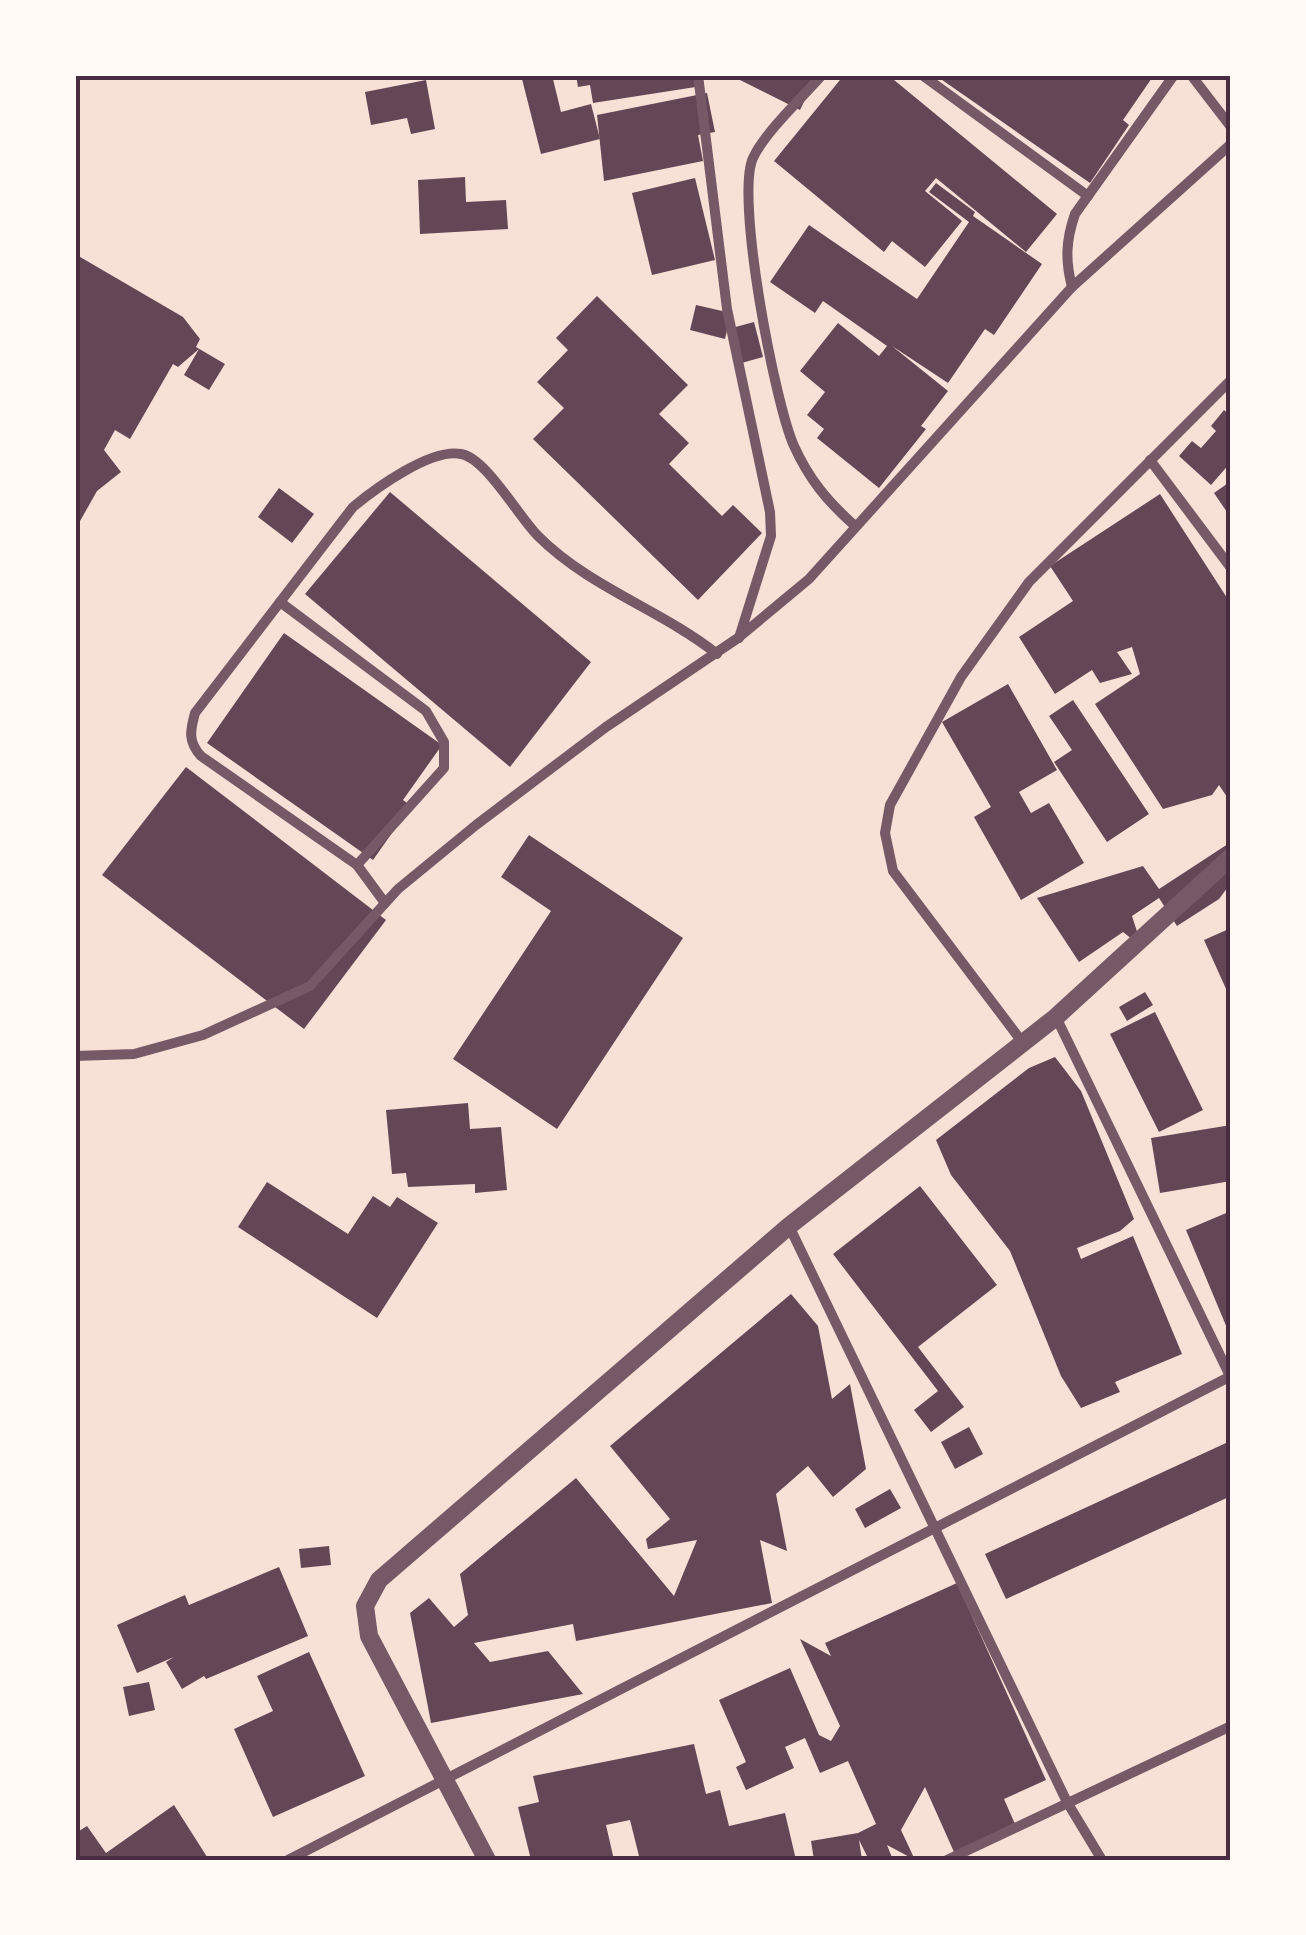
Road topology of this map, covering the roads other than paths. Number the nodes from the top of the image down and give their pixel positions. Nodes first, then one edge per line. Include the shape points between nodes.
1 (698, 75) edge
2 (822, 75) edge
3 (922, 75) edge
4 (1174, 75) edge
5 (1191, 75) edge
6 (1231, 127) edge
7 (1231, 144) edge
8 (1088, 196) junction
9 (1072, 287) junction
10 (1231, 380) edge
11 (1150, 460) junction
12 (854, 524) junction
13 (1231, 568) edge
14 (280, 602) junction
15 (738, 638) junction
16 (717, 654) junction
17 (1231, 857) edge
18 (357, 865) junction
19 (384, 903) junction
20 (1056, 1018) junction
21 (1023, 1043) junction
22 (75, 1056) edge
23 (789, 1226) junction
24 (1231, 1377) edge
25 (933, 1525) junction
26 (1231, 1726) edge
27 (444, 1782) junction
28 (1067, 1802) junction
29 (288, 1860) edge
30 (486, 1860) edge
31 (947, 1860) edge
32 (1102, 1860) edge

1 - 15 street via 727,309 770,512 771,536
2 - 12 street via 753,158 748,187 774,370 793,444 820,496
3 - 8 street
4 - 8 street
5 - 6 street
7 - 9 street
8 - 9 street via 1067,236
9 - 12 street
10 - 11 street
11 - 13 street
11 - 21 street via 1029,582 961,677 890,804 884,833 893,871
12 - 15 street via 809,578
14 - 16 street via 380,484 458,452 476,458 546,545 599,585
14 - 18 street via 426,710 444,742 444,768
14 - 18 street via 194,713 192,746
15 - 16 street
16 - 19 street via 606,727
17 - 20 street
18 - 19 street
19 - 22 street via 310,986 282,1001 203,1035 134,1054
20 - 21 street
20 - 24 street
21 - 23 street
23 - 25 street
23 - 27 street via 370,1592 369,1636
24 - 25 street
25 - 27 street
25 - 28 street
26 - 28 street
27 - 29 street
27 - 30 street
28 - 31 street
28 - 32 street

